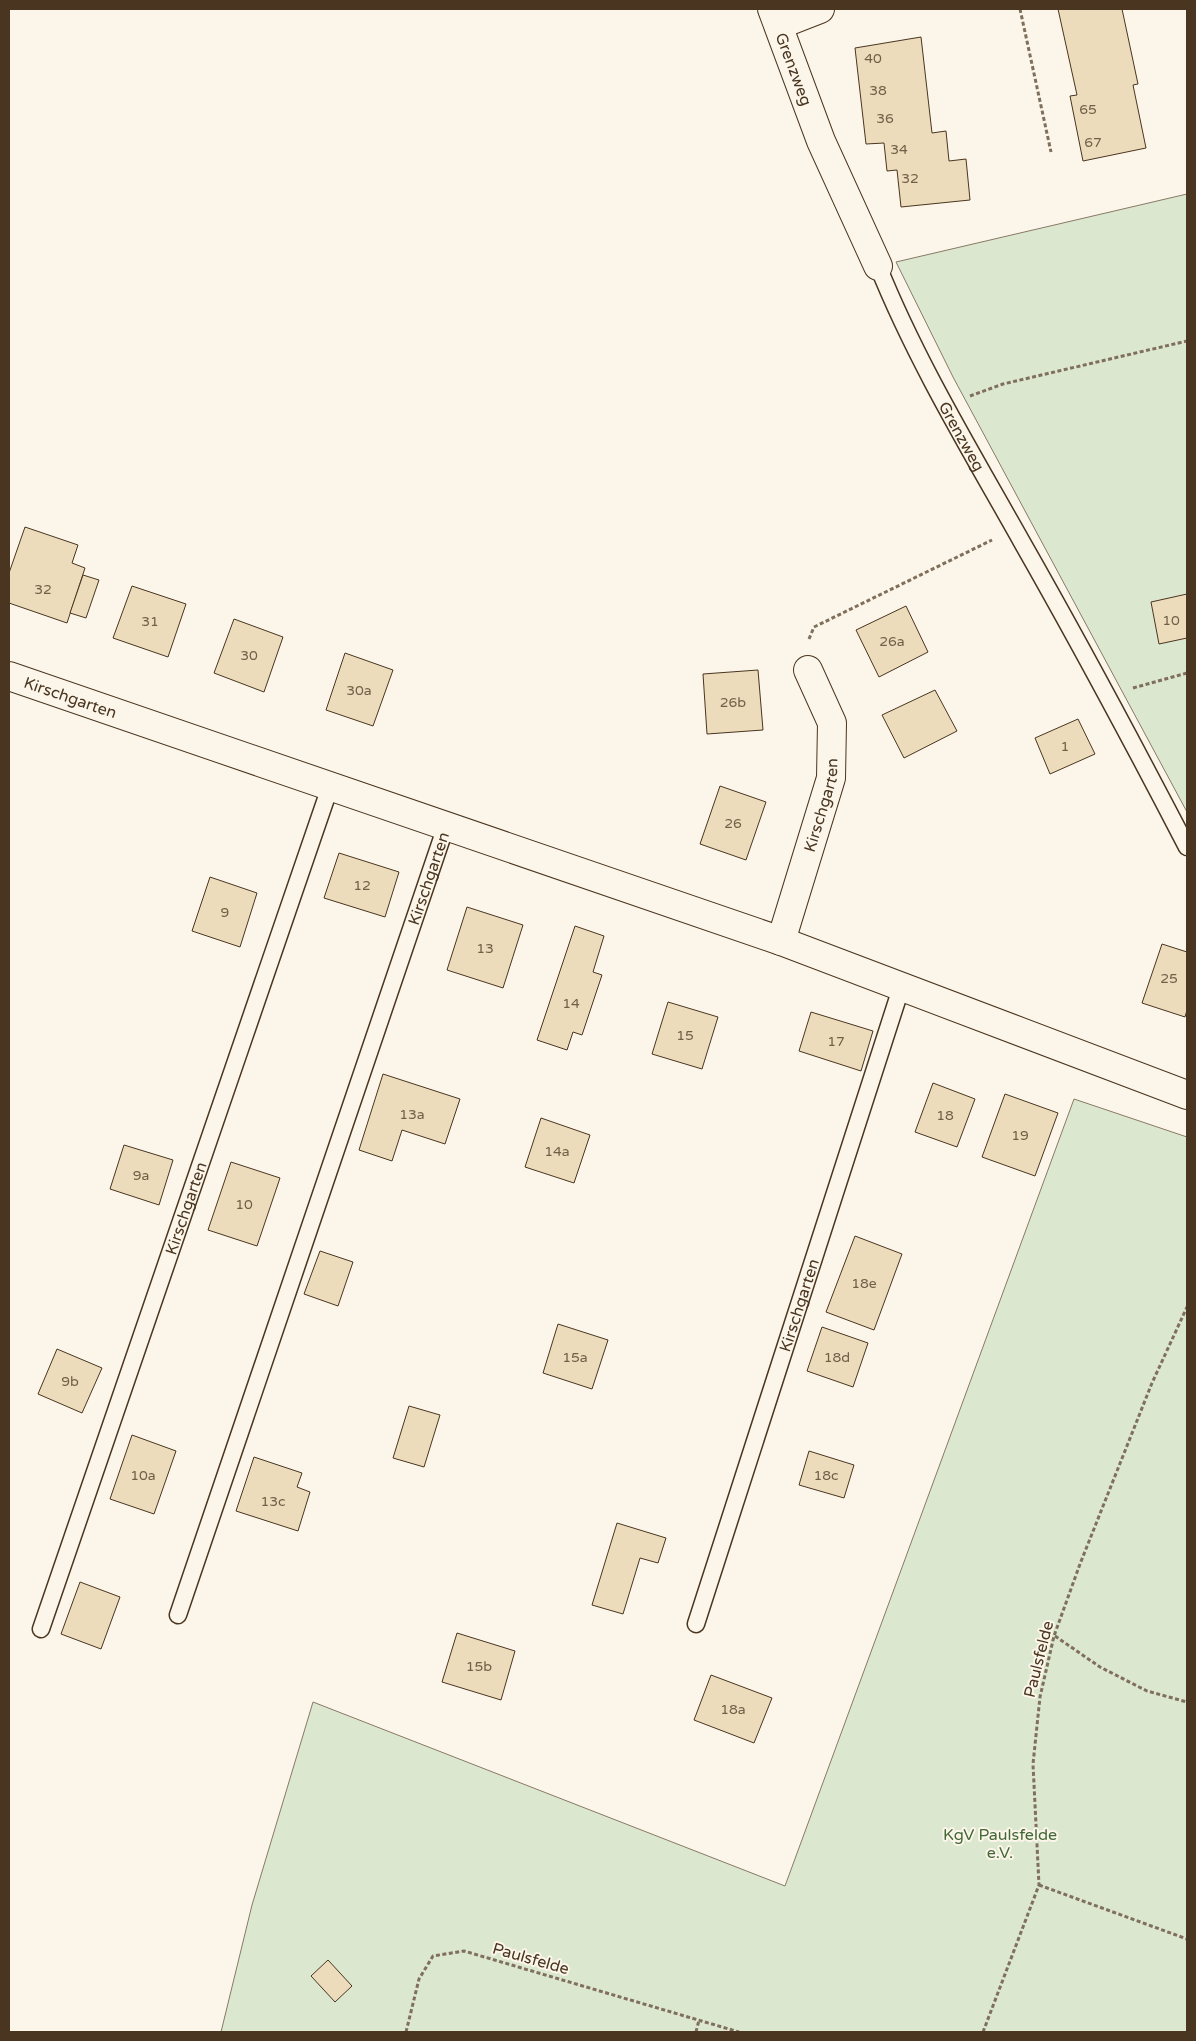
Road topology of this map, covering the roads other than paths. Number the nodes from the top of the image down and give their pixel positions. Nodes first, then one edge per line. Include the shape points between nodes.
1 (820, 9) edge
2 (776, 17) edge
3 (878, 266) joint
4 (808, 670) road end
5 (9, 676) edge
6 (330, 787) junction
7 (446, 826) junction
8 (1187, 847) edge
9 (781, 941) junction
10 (902, 985) junction
11 (1187, 1095) edge
12 (178, 1615) dead end
13 (696, 1624) dead end
14 (41, 1629) dead end

1 - 2 street
2 - 3 street, Grenzweg via 821,141
3 - 8 lane, Grenzweg via 945,405 1108,694
4 - 9 street, Kirschgarten via 832,723 832,778
5 - 6 street, Kirschgarten
6 - 7 street, Kirschgarten
6 - 14 lane, Kirschgarten
7 - 9 street, Kirschgarten
7 - 12 lane, Kirschgarten
9 - 10 street, Kirschgarten
10 - 11 street, Kirschgarten
10 - 13 lane, Kirschgarten

